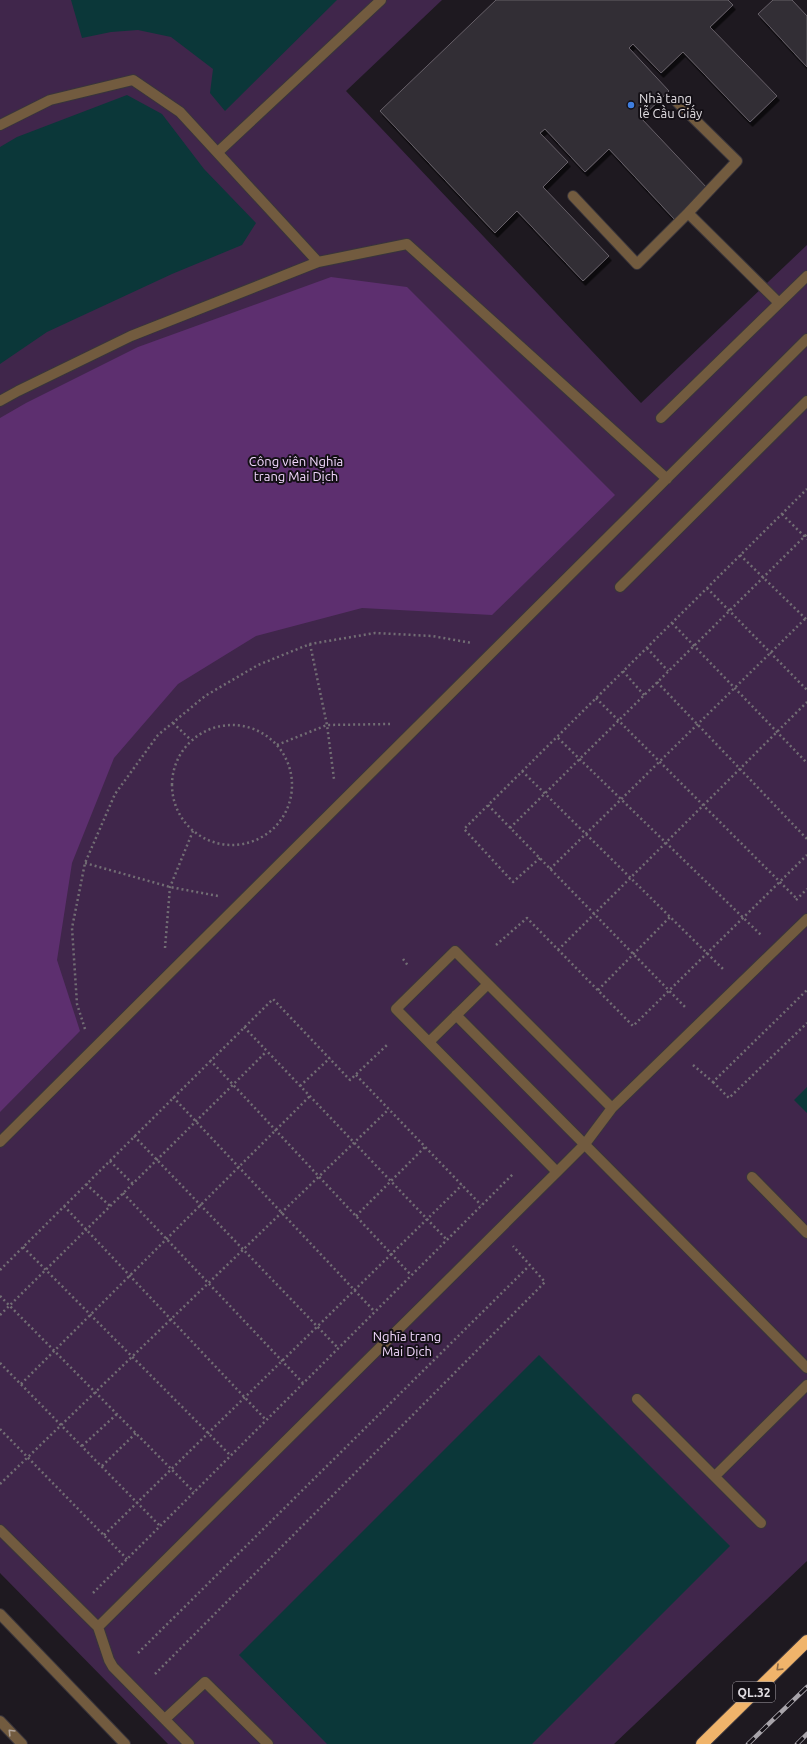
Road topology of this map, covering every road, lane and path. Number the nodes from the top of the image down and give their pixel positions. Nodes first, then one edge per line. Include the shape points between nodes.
1 (381, 0) edge
2 (677, 102) dead end
3 (0, 125) edge
4 (218, 152) junction
5 (573, 196) dead end
6 (688, 213) junction
7 (318, 262) junction
8 (807, 276) edge
9 (779, 303) junction
10 (807, 339) edge
11 (0, 401) edge
12 (807, 401) edge
13 (661, 418) dead end
14 (667, 479) junction
15 (807, 489) edge
16 (782, 514) junction
17 (806, 537) edge
18 (740, 555) junction
19 (763, 578) junction
20 (620, 587) dead end
21 (708, 588) junction
22 (730, 611) junction
23 (807, 619) edge
24 (672, 623) junction
25 (310, 644) junction
26 (694, 646) junction
27 (496, 648) junction
28 (647, 648) junction
29 (770, 653) junction
30 (623, 671) junction
31 (668, 671) junction
32 (657, 682) junction
33 (735, 688) junction
34 (807, 690) edge
35 (644, 695) junction
36 (596, 698) junction
37 (807, 702) edge
38 (618, 720) junction
39 (173, 723) junction
40 (420, 723) junction
41 (327, 725) junction
42 (697, 725) junction
43 (777, 732) junction
44 (558, 738) junction
45 (191, 740) junction
46 (277, 745) junction
47 (579, 759) junction
48 (659, 762) junction
49 (807, 763) edge
50 (740, 769) junction
51 (522, 771) junction
52 (544, 793) junction
53 (621, 799) junction
54 (338, 805) junction
55 (488, 805) junction
56 (703, 805) junction
57 (510, 828) junction
58 (193, 831) junction
59 (586, 834) junction
60 (807, 839) edge
61 (666, 842) junction
62 (807, 855) edge
63 (540, 858) junction
64 (85, 862) junction
65 (550, 869) junction
66 (630, 878) junction
67 (779, 882) junction
68 (170, 887) junction
69 (796, 899) dead end
70 (241, 901) junction
71 (594, 914) junction
72 (670, 917) junction
73 (743, 918) junction
74 (807, 919) edge
75 (760, 935) dead end
76 (496, 945) dead end
77 (558, 950) junction
78 (707, 953) junction
79 (634, 954) junction
80 (725, 970) dead end
81 (163, 979) junction
82 (488, 984) junction
83 (598, 990) junction
84 (807, 990) edge
85 (669, 991) junction
86 (686, 1008) dead end
87 (456, 1015) junction
88 (807, 1022) edge
89 (244, 1027) junction
90 (428, 1042) junction
91 (387, 1045) dead end
92 (91, 1050) junction
93 (266, 1052) junction
94 (330, 1058) junction
95 (210, 1060) junction
96 (694, 1065) dead end
97 (356, 1075) junction
98 (713, 1082) junction
99 (233, 1085) junction
100 (300, 1086) junction
101 (310, 1096) junction
102 (173, 1097) junction
103 (612, 1108) junction
104 (389, 1109) junction
105 (196, 1122) junction
106 (275, 1130) junction
107 (134, 1136) junction
108 (0, 1142) edge
109 (354, 1143) junction
110 (585, 1144) junction
111 (425, 1147) junction
112 (157, 1160) junction
113 (110, 1161) junction
114 (239, 1167) junction
115 (557, 1172) junction
116 (513, 1174) dead end
117 (752, 1176) dead end
118 (319, 1177) junction
119 (391, 1181) junction
120 (86, 1184) junction
121 (133, 1184) junction
122 (462, 1185) junction
123 (123, 1193) junction
124 (200, 1205) junction
125 (481, 1205) junction
126 (64, 1206) junction
127 (110, 1206) junction
128 (282, 1213) junction
129 (356, 1216) junction
130 (427, 1219) junction
131 (86, 1229) junction
132 (807, 1233) edge
133 (166, 1239) junction
134 (447, 1240) junction
135 (513, 1246) dead end
136 (23, 1247) junction
137 (243, 1250) junction
138 (391, 1254) junction
139 (529, 1266) junction
140 (0, 1270) edge
141 (46, 1270) junction
142 (130, 1275) junction
143 (411, 1275) junction
144 (208, 1283) junction
145 (354, 1290) junction
146 (0, 1296) edge
147 (10, 1305) junction
148 (375, 1312) junction
149 (90, 1314) junction
150 (0, 1315) edge
151 (171, 1319) junction
152 (317, 1327) junction
153 (338, 1348) junction
154 (54, 1350) junction
155 (133, 1356) junction
156 (282, 1361) junction
157 (0, 1363) edge
158 (807, 1368) edge
159 (303, 1383) junction
160 (21, 1384) junction
161 (807, 1385) edge
162 (96, 1392) junction
163 (245, 1397) junction
164 (637, 1399) dead end
165 (117, 1414) junction
166 (266, 1420) junction
167 (62, 1425) junction
168 (0, 1429) edge
169 (136, 1433) junction
170 (208, 1433) junction
171 (82, 1446) junction
172 (231, 1456) junction
173 (28, 1457) junction
174 (102, 1466) junction
175 (172, 1469) junction
176 (715, 1476) junction
177 (0, 1484) edge
178 (194, 1492) junction
179 (137, 1503) junction
180 (761, 1523) dead end
181 (160, 1526) junction
182 (0, 1530) edge
183 (104, 1535) junction
184 (127, 1559) junction
185 (92, 1593) dead end
186 (0, 1614) edge
187 (98, 1627) junction
188 (807, 1641) edge
189 (138, 1653) dead end
190 (155, 1674) dead end
191 (165, 1719) junction
192 (0, 1721) edge
193 (22, 1744) edge
194 (125, 1744) edge
195 (189, 1744) edge
196 (268, 1744) edge
197 (702, 1744) edge

1 - 4 street
2 - 6 street via 737,161
3 - 4 street via 50,100 133,80 180,112
4 - 7 street
5 - 6 street via 637,264
6 - 9 street
7 - 11 street via 131,336
7 - 14 street via 407,244
8 - 9 street
9 - 13 street
10 - 14 street
12 - 20 street
14 - 27 street
15 - 16 path
16 - 17 path
16 - 18 path
17 - 19 path
18 - 19 path
18 - 21 path
19 - 22 path
19 - 23 path
21 - 22 path
21 - 24 path
22 - 26 path
22 - 29 path
23 - 29 path
24 - 26 path
24 - 28 path
25 - 27 path via 375,633 432,636
25 - 39 path via 251,669 205,696
25 - 41 path
26 - 31 path
26 - 33 path
27 - 40 street
28 - 30 path
28 - 31 path
29 - 33 path
29 - 34 path
30 - 35 path
30 - 36 path
31 - 32 path
32 - 35 path
32 - 42 path
33 - 42 path
33 - 43 path
35 - 38 path
36 - 38 path
36 - 44 path
37 - 43 path
38 - 47 path
38 - 48 path
39 - 45 path
39 - 64 path via 158,735 115,794
40 - 41 path
40 - 54 street
41 - 46 path
41 - 54 path
42 - 48 path
42 - 50 path
43 - 49 path
43 - 50 path
44 - 47 path
44 - 51 path
45 - 46 path via 208,729 228,724 249,726 267,735
45 - 58 path via 178,756 172,776 172,796 180,816
46 - 58 path via 290,768 292,788 288,806 279,823 264,836 247,843 228,845 209,841
47 - 52 path
47 - 53 path
48 - 53 path
48 - 56 path
50 - 56 path
50 - 60 path
51 - 52 path
51 - 55 path
52 - 57 path
52 - 59 path
53 - 59 path
53 - 61 path
54 - 70 street
55 - 57 path
55 - 63 path via 464,829 514,882
56 - 61 path
56 - 67 path
57 - 63 path
58 - 68 path
59 - 65 path
59 - 66 path
61 - 66 path
61 - 73 path
62 - 67 path
63 - 65 path
64 - 68 path
64 - 92 path via 72,928 77,1004
65 - 71 path
66 - 71 path
66 - 72 path
67 - 69 path
67 - 73 path
68 - 70 path
68 - 81 path
70 - 81 street
71 - 77 path
71 - 79 path
72 - 78 path
72 - 79 path
73 - 75 path
73 - 78 path
74 - 103 street
76 - 77 path via 527,918
77 - 83 path
78 - 80 path
78 - 85 path
79 - 83 path
79 - 85 path
81 - 92 street
82 - 87 street
82 - 90 street via 454,951 396,1009
82 - 103 street
83 - 85 path via 633,1026
84 - 98 path
85 - 86 path
87 - 90 street
87 - 110 street
88 - 98 path via 729,1098
89 - 93 path
89 - 94 path via 272,999
89 - 95 path
90 - 115 street
91 - 97 path
92 - 108 street
93 - 99 path
93 - 100 path
94 - 97 path via 350,1080
94 - 100 path
95 - 99 path
95 - 102 path
96 - 98 path
97 - 104 path
99 - 105 path
99 - 106 path
100 - 101 path
101 - 106 path
101 - 109 path
102 - 105 path
102 - 107 path
103 - 110 street
104 - 109 path
104 - 111 path
105 - 112 path
105 - 114 path
106 - 114 path
106 - 118 path
107 - 112 path
107 - 113 path
109 - 118 path
109 - 119 path
110 - 115 street
110 - 158 street
111 - 119 path
111 - 122 path
112 - 121 path
112 - 124 path
113 - 120 path
113 - 121 path
114 - 124 path
114 - 128 path
115 - 187 street
116 - 125 path
117 - 132 street
118 - 128 path
118 - 129 path
119 - 129 path
119 - 130 path
120 - 126 path
120 - 127 path
121 - 123 path
122 - 125 path
122 - 130 path
123 - 127 path
123 - 133 path
124 - 133 path
124 - 137 path
125 - 134 path
126 - 131 path
126 - 136 path
127 - 131 path
128 - 137 path
128 - 145 path
129 - 138 path
130 - 134 path
130 - 138 path
131 - 141 path
131 - 142 path
133 - 142 path
133 - 144 path
134 - 143 path
135 - 139 path
136 - 140 path
136 - 141 path
137 - 144 path
137 - 152 path
138 - 143 path
138 - 145 path
139 - 189 path
139 - 190 path via 545,1282
141 - 147 path
141 - 149 path
142 - 149 path
142 - 151 path
143 - 148 path
144 - 151 path
144 - 156 path
145 - 148 path
145 - 152 path
146 - 147 path
147 - 150 path
147 - 154 path
148 - 153 path
149 - 154 path
149 - 155 path
151 - 155 path
151 - 163 path
152 - 153 path
152 - 156 path
153 - 159 path
154 - 160 path
154 - 162 path
155 - 162 path
155 - 170 path
156 - 159 path
156 - 163 path
157 - 160 path
159 - 166 path
160 - 167 path
161 - 176 street
162 - 165 path
162 - 167 path
163 - 166 path
163 - 170 path
164 - 176 street
165 - 169 path
165 - 171 path
166 - 172 path
167 - 171 path
167 - 173 path
168 - 173 path
169 - 174 path
169 - 175 path
170 - 172 path
170 - 175 path
171 - 174 path
172 - 178 path
173 - 177 path
173 - 183 path
174 - 179 path
175 - 178 path
175 - 179 path
176 - 180 street
178 - 181 path
179 - 181 path
179 - 183 path
181 - 184 path
182 - 187 street
183 - 184 path
184 - 185 path
186 - 194 street
187 - 191 street via 109,1660 114,1667
188 -> 197 highway, QL.32
191 - 195 street
191 - 196 street via 205,1682
193 -> 192 street

